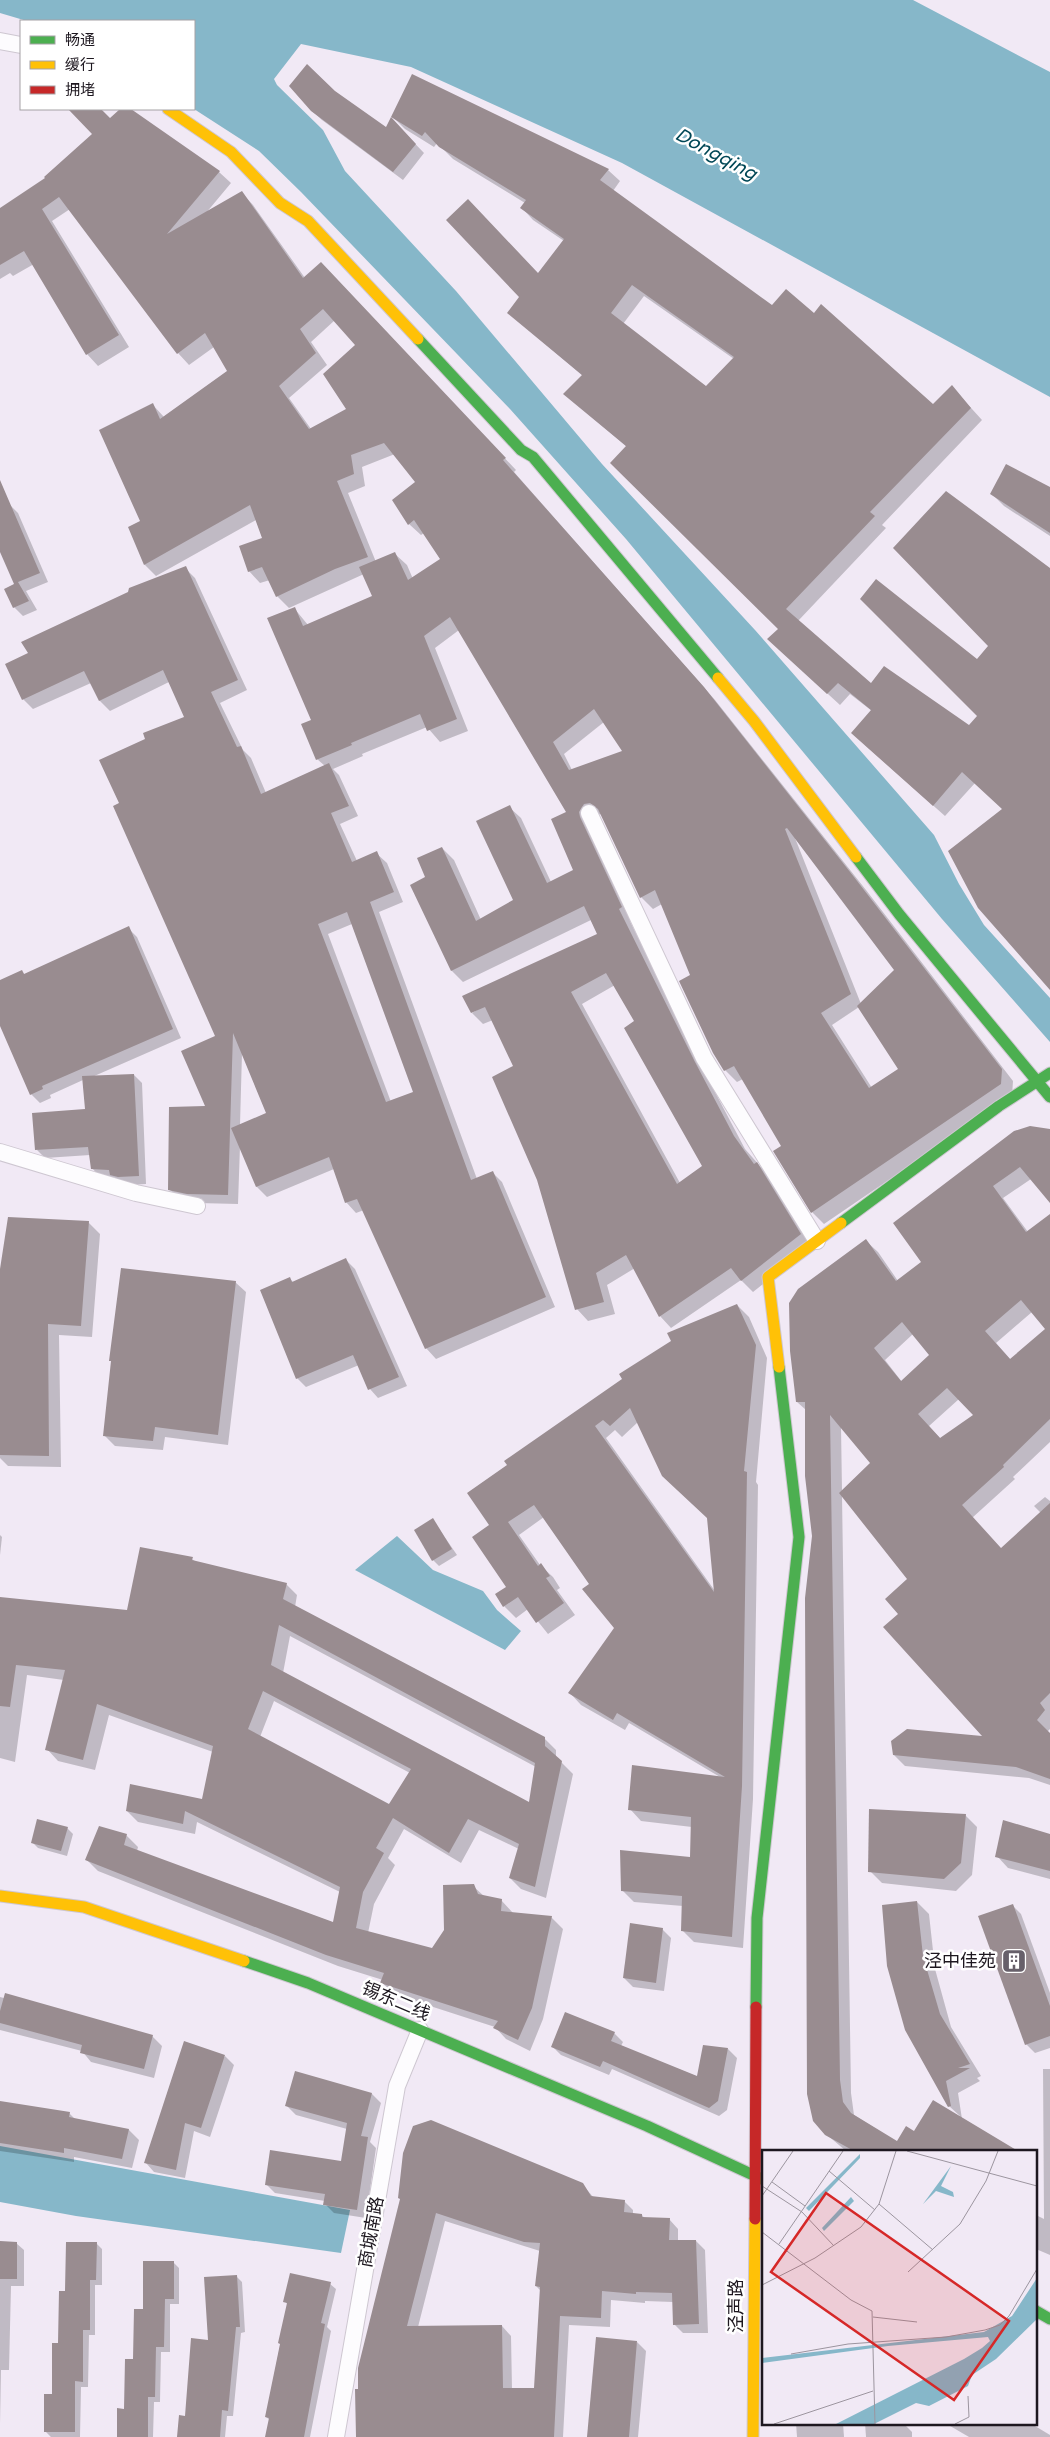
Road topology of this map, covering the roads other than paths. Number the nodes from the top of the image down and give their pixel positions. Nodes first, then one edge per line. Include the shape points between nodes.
1 (0, 41) edge
2 (20, 45) edge
3 (169, 110) edge
4 (588, 813) dead end
5 (1050, 1073) edge
6 (1037, 1082) junction
7 (1050, 1097) edge
8 (0, 1152) edge
9 (197, 1206) dead end
10 (817, 1240) junction
11 (0, 1896) edge
12 (420, 2030) junction
13 (759, 2178) edge
14 (1038, 2312) edge
15 (1050, 2320) edge
16 (336, 2437) edge
17 (753, 2437) edge

1 - 2 street
3 - 6 street via 231,152 280,203 308,221 521,450 532,457 754,721 899,914
4 - 10 street via 704,1058
5 - 6 street
6 - 7 street
6 - 10 street via 999,1106
8 - 9 street via 136,1193
10 - 13 street, 泾声路 via 768,1277 799,1537 757,1918
11 - 12 street, 锡东二线 via 84,1907 308,1983
12 - 13 street, 锡东二线 via 647,2126
12 - 16 street, 商城南路 via 397,2086
13 - 17 street, 泾声路
14 - 15 street

